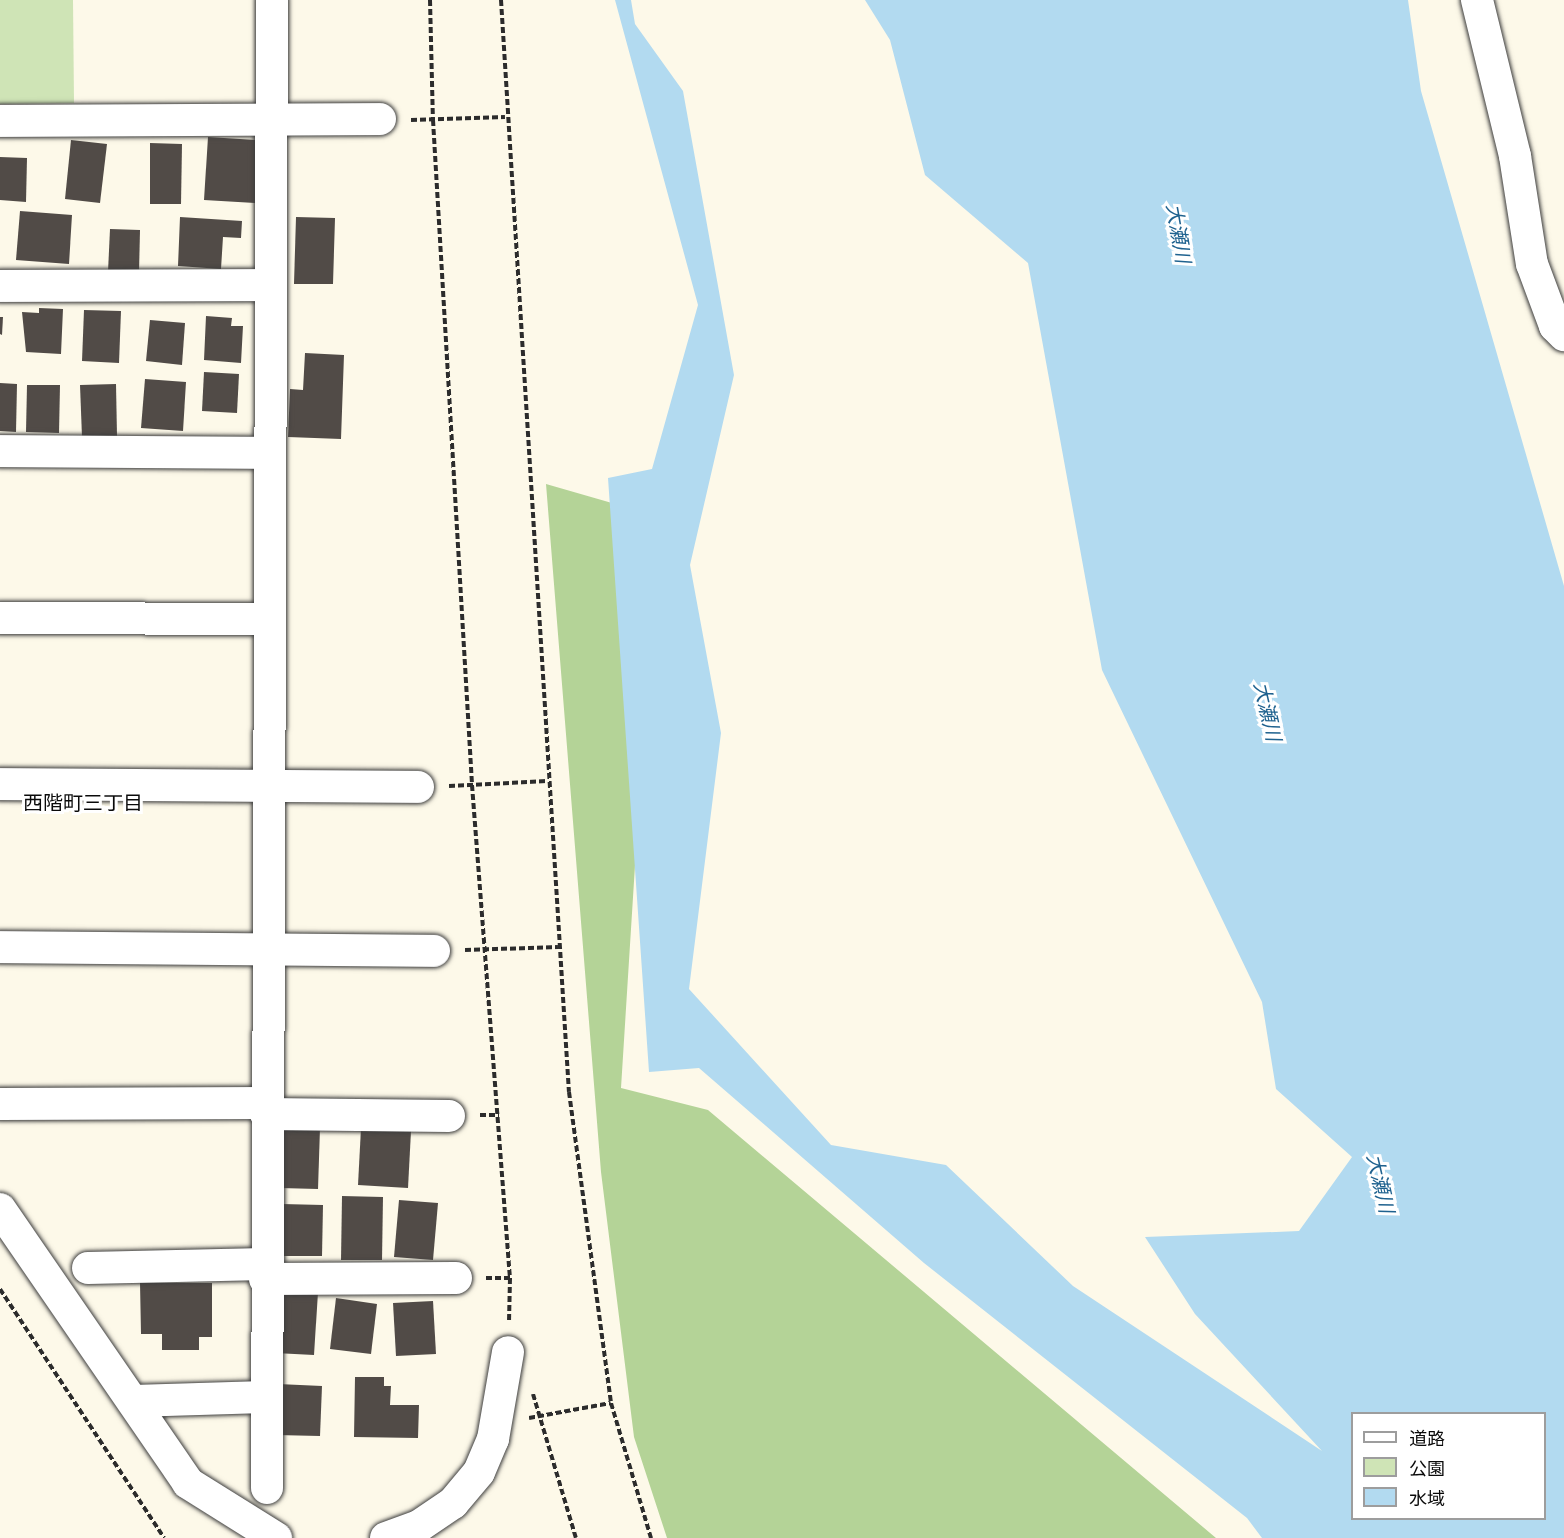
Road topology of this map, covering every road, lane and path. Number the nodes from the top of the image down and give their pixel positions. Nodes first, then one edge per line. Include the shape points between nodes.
1 (272, 0) edge
2 (430, 0) edge
3 (501, 0) edge
4 (1477, 0) edge
5 (505, 117) junction
6 (271, 119) junction
7 (380, 120) joint
8 (433, 120) junction
9 (0, 121) edge
10 (270, 285) junction
11 (0, 286) edge
12 (1564, 335) edge
13 (0, 451) edge
14 (268, 453) junction
15 (0, 618) edge
16 (268, 619) junction
17 (547, 781) junction
18 (0, 784) edge
19 (267, 785) junction
20 (472, 785) junction
21 (418, 787) joint
22 (0, 947) edge
23 (558, 947) junction
24 (266, 949) junction
25 (484, 949) junction
26 (434, 951) joint
27 (0, 1104) edge
28 (265, 1108) junction
29 (449, 1116) dead end
30 (0, 1209) edge
31 (88, 1268) dead end
32 (265, 1272) junction
33 (456, 1278) dead end
34 (0, 1289) edge
35 (509, 1304) junction
36 (511, 1339) junction
37 (530, 1382) dead end
38 (265, 1397) junction
39 (133, 1401) junction
40 (610, 1403) junction
41 (539, 1416) junction
42 (495, 1424) junction
43 (267, 1488) dead end
44 (164, 1538) edge
45 (276, 1538) edge
46 (386, 1538) edge
47 (576, 1538) edge
48 (651, 1538) edge

1 - 6 street
2 - 8 path
3 - 5 path
4 - 12 street via 1515,156 1532,264 1555,326
5 - 8 path
5 - 17 path
6 - 7 street
6 - 9 street
6 - 10 street
7 - 8 path
8 - 20 path
10 - 11 street
10 - 14 street
13 - 14 street
14 - 16 street
15 - 16 street
16 - 19 street
17 - 20 path
17 - 23 path
18 - 19 street
19 - 21 street
19 - 24 street
20 - 21 path
20 - 25 path
22 - 24 street
23 - 25 path
23 - 40 path via 569,1092
24 - 26 street
24 - 28 street
25 - 26 path
25 - 35 path
27 - 28 street
28 - 29 street
28 - 32 street
30 - 39 street
31 - 32 street
32 - 33 street
32 - 38 street
34 - 44 path
35 - 36 path
35 - 36 path
36 - 42 street
37 - 41 path
38 - 39 street
38 - 43 street
39 - 45 street via 188,1483
40 - 41 path
40 - 48 path
41 - 42 path
41 - 47 path
42 - 46 street via 479,1472 453,1503 419,1526

